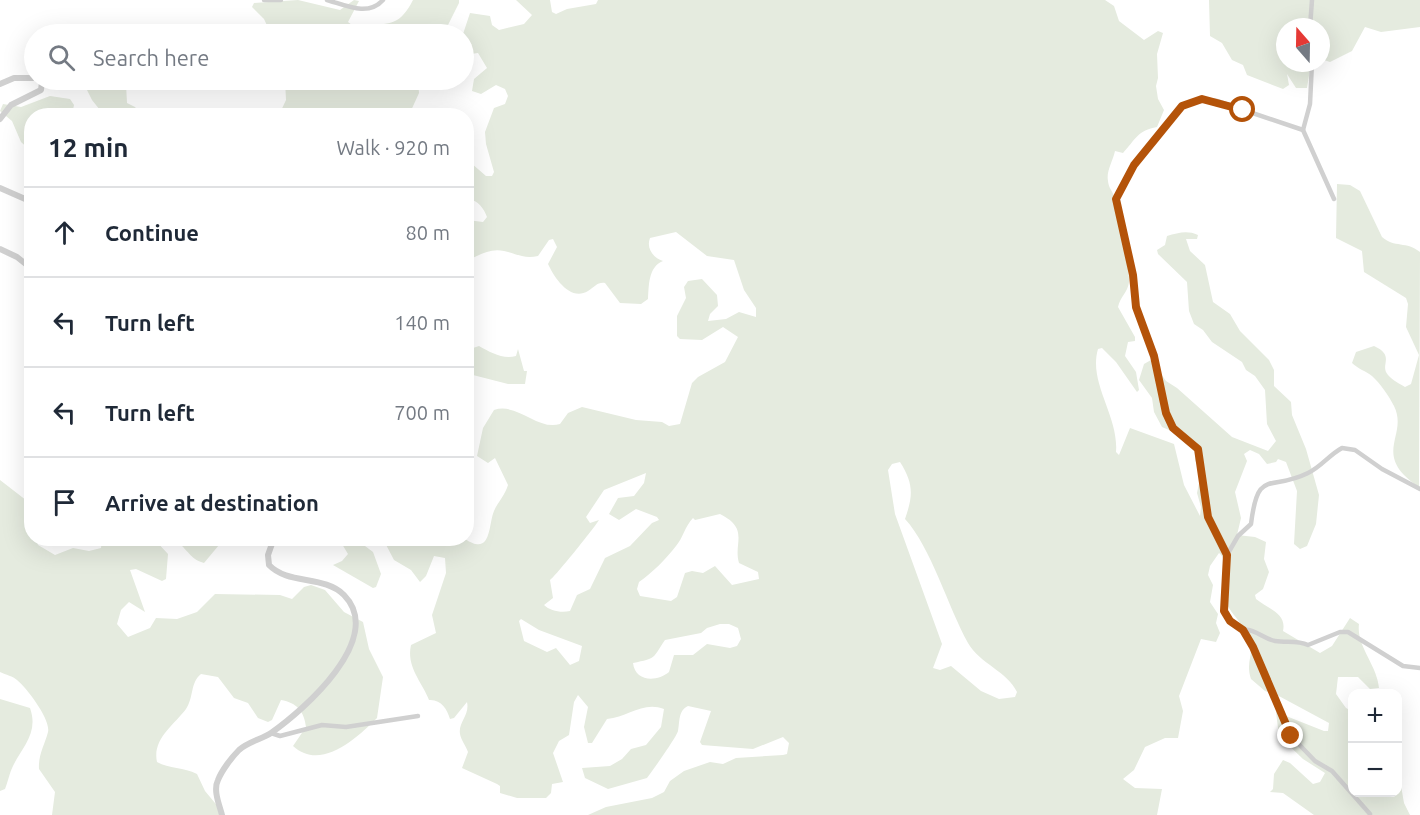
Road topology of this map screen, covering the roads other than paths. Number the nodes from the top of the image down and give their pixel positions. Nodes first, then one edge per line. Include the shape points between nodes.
1 (264, 0) edge
2 (281, 0) edge
3 (327, 0) edge
4 (383, 0) edge
5 (1312, 0) edge
6 (1311, 18) edge
7 (1312, 72) edge
8 (24, 78) edge
9 (0, 84) edge
10 (41, 90) edge
11 (0, 119) edge
12 (1304, 130) junction
13 (0, 188) edge
14 (24, 198) edge
15 (1334, 199) dead end
16 (0, 249) edge
17 (24, 263) edge
18 (1420, 489) edge
19 (271, 546) edge
20 (1227, 555) junction
21 (1243, 630) junction
22 (1420, 668) edge
23 (417, 716) dead end
24 (271, 733) junction
25 (1370, 814) edge
26 (222, 815) edge

1 - 2 street
3 - 4 street via 367,9 375,8
5 - 6 street
7 - 12 street
8 - 9 street
10 - 11 street via 11,105
12 - 15 street
12 - 20 street via 1217,101 1191,101 1182,106 1134,165 1116,199 1136,307 1154,356 1166,413 1173,428 1198,449 1208,517
13 - 14 street
16 - 17 street
18 - 20 street via 1355,450 1342,448 1310,472 1272,481 1260,488 1254,498 1251,524
19 - 24 street via 269,565 274,571 334,588 352,608 356,624 351,648 330,680
20 - 21 street via 1224,611
21 - 22 street via 1308,645 1348,632 1403,666
21 - 25 street via 1291,736 1315,761 1332,771
23 - 24 street via 346,727 322,725 280,736
24 - 26 street via 240,749 217,781

